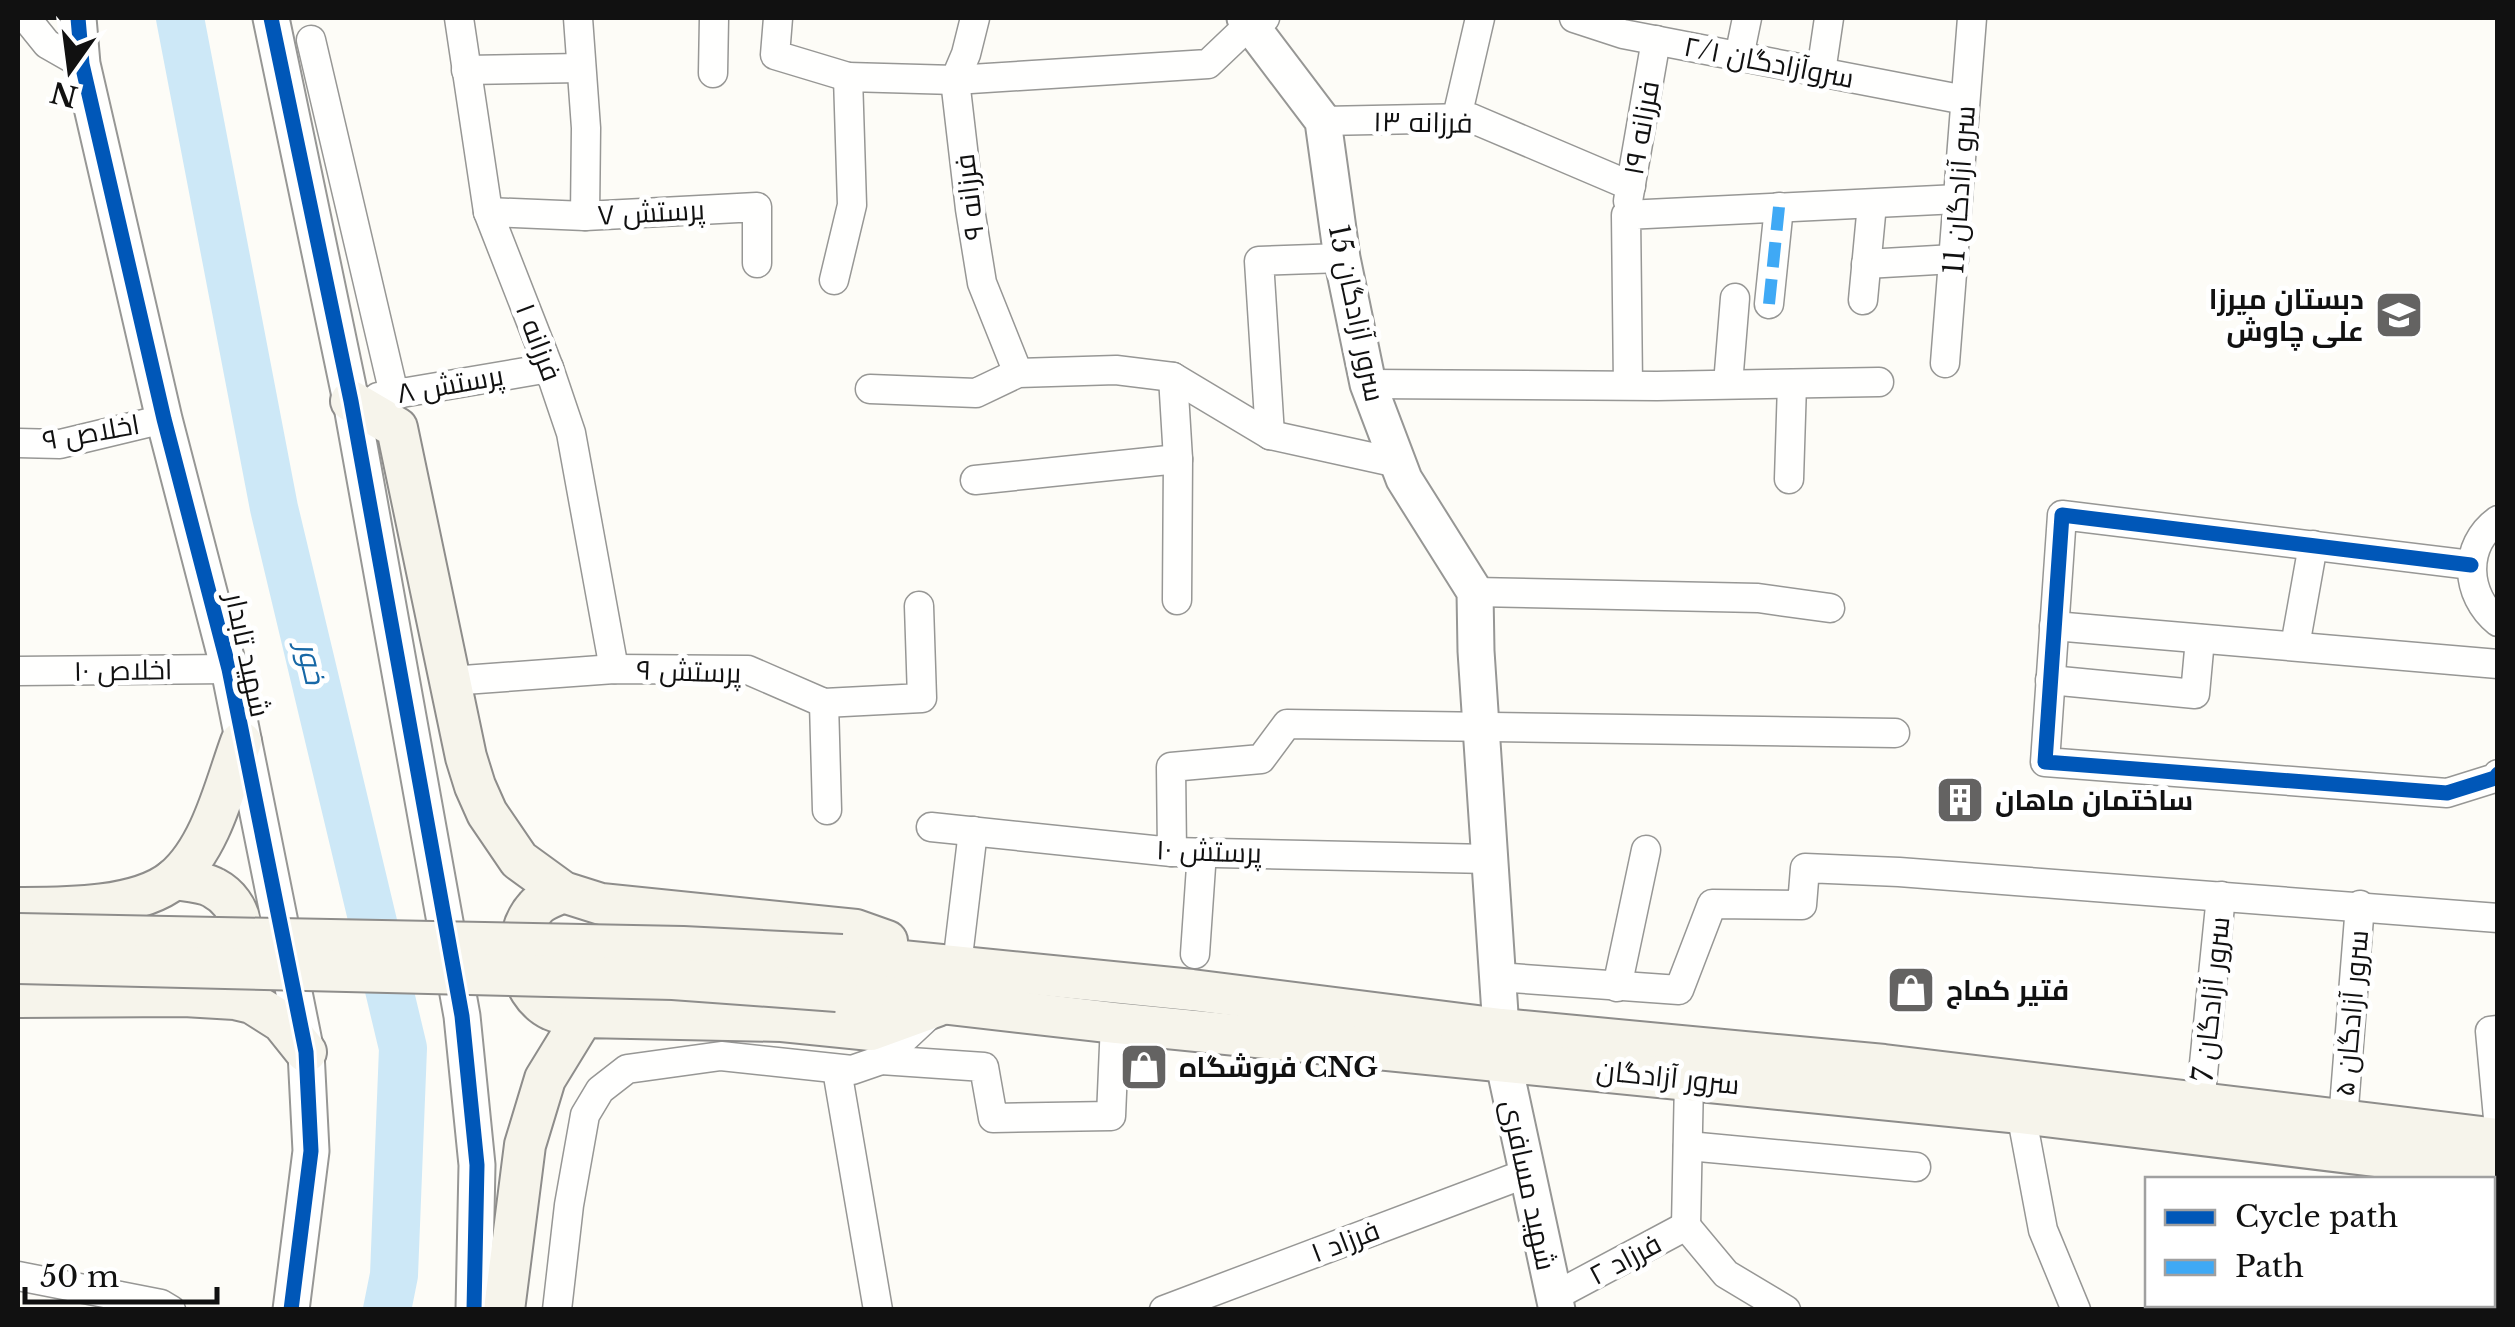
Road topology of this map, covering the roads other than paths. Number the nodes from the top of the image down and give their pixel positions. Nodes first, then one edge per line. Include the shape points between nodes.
1 (26, 18) edge
2 (78, 18) edge
3 (271, 18) edge
4 (459, 18) edge
5 (578, 18) edge
6 (714, 18) edge
7 (778, 18) edge
8 (975, 18) edge
9 (1480, 18) edge
10 (1574, 18) edge
11 (1747, 18) edge
12 (1829, 18) edge
13 (1972, 18) edge
14 (1254, 20) edge
15 (1625, 26) edge
16 (311, 40) dead end
17 (1656, 40) junction
18 (1739, 56) junction
19 (82, 64) junction
20 (581, 68) junction
21 (466, 70) junction
22 (1821, 72) junction
23 (713, 74) dead end
24 (848, 77) junction
25 (955, 80) junction
26 (1965, 100) junction
27 (1457, 118) junction
28 (1323, 121) junction
29 (1631, 186) junction
30 (1958, 199) junction
31 (1872, 204) junction
32 (1779, 207) junction
33 (488, 212) junction
34 (1626, 215) junction
35 (584, 216) junction
36 (1342, 258) junction
37 (1954, 260) junction
38 (757, 264) dead end
39 (1866, 264) junction
40 (834, 280) dead end
41 (1735, 298) dead end
42 (1863, 300) dead end
43 (1769, 304) dead end
44 (1945, 362) dead end
45 (549, 368) junction
46 (1018, 373) junction
47 (1174, 377) junction
48 (1878, 382) dead end
49 (1368, 384) junction
50 (1728, 384) junction
51 (1792, 384) junction
52 (1628, 385) junction
53 (870, 389) dead end
54 (394, 394) junction
55 (351, 401) junction
56 (164, 419) junction
57 (1270, 435) junction
58 (18, 443) edge
59 (1178, 458) junction
60 (1398, 463) junction
61 (1789, 479) dead end
62 (975, 480) dead end
63 (2498, 520) edge
64 (2314, 545) junction
65 (2471, 566) junction
66 (1476, 592) junction
67 (1177, 600) dead end
68 (919, 606) dead end
69 (1830, 608) dead end
70 (2498, 622) edge
71 (2054, 626) junction
72 (2200, 639) junction
73 (2295, 646) junction
74 (2498, 664) edge
75 (229, 669) junction
76 (614, 669) junction
77 (18, 671) edge
78 (2050, 680) junction
79 (450, 681) junction
80 (824, 702) junction
81 (1480, 729) junction
82 (1894, 733) dead end
83 (241, 742) junction
84 (2498, 774) edge
85 (828, 810) dead end
86 (930, 828) dead end
87 (973, 832) junction
88 (1646, 850) dead end
89 (1172, 852) junction
90 (1202, 852) junction
91 (1489, 859) junction
92 (174, 878) junction
93 (563, 892) junction
94 (2221, 896) junction
95 (2360, 905) junction
96 (18, 908) edge
97 (2498, 918) edge
98 (18, 934) edge
99 (1194, 954) dead end
100 (18, 963) edge
101 (957, 965) junction
102 (840, 973) junction
103 (1497, 976) junction
104 (1617, 987) junction
105 (184, 996) junction
106 (18, 997) edge
107 (944, 1004) junction
108 (583, 1018) junction
109 (1115, 1023) junction
110 (2498, 1030) edge
111 (1502, 1044) junction
112 (306, 1052) junction
113 (881, 1060) junction
114 (836, 1070) junction
115 (1689, 1080) junction
116 (2022, 1097) junction
117 (2200, 1103) junction
118 (2498, 1118) edge
119 (2342, 1120) junction
120 (2498, 1139) edge
121 (1688, 1146) junction
122 (1916, 1167) dead end
123 (2498, 1171) edge
124 (1527, 1173) junction
125 (1686, 1226) junction
126 (18, 1276) edge
127 (1555, 1303) edge
128 (171, 1310) edge
129 (290, 1310) edge
130 (474, 1310) edge
131 (504, 1310) edge
132 (557, 1310) edge
133 (878, 1310) edge
134 (1164, 1310) edge
135 (1786, 1310) edge
136 (2076, 1310) edge

1 - 19 street via 47,44
2 - 19 street, شهید تابدار
3 - 55 street
4 - 21 street, فرزانه ۱
5 - 20 street
6 - 23 street
7 - 24 street via 775,55
8 - 25 street, فرزانه ۹
9 - 27 street
10 - 15 street, ۲/۱ سروآزادگان
11 - 18 street
12 - 22 street
13 - 26 street, سرو آزادگان 11
14 - 25 street via 1208,64
14 - 28 street, سرور آزادگان 15
15 - 17 street, ۲/۱ سروآزادگان
16 - 54 street
17 - 18 street, ۲/۱ سروآزادگان
17 - 29 street, فرزانه ۱۹
18 - 22 street, ۲/۱ سروآزادگان
19 - 56 street, شهید تابدار
20 - 21 street
20 - 35 street
21 - 33 street, فرزانه ۱
22 - 26 street, ۲/۱ سروآزادگان
24 - 25 street
24 - 40 street via 852,205
25 - 46 street, فرزانه ۹ via 976,256
26 - 30 street, سرو آزادگان 11
27 - 28 street, فرزانه ۱۳
27 - 29 street, فرزانه ۱۳ via 1482,121
28 - 36 street, سرور آزادگان 15
29 - 34 street, فرزانه ۱۹
30 - 31 street
30 - 37 street, سرو آزادگان 11
31 - 32 street
31 - 39 street
32 - 34 street
32 - 43 street
33 - 35 street, پرستش ۷
33 - 45 street, فرزانه ۱
34 - 52 street, فرزانه ۱۹
35 - 38 street, پرستش ۷ via 757,208
36 - 49 street, سرور آزادگان 15
36 - 57 street via 1260,261
37 - 39 street
37 - 44 street, سرو آزادگان 11
39 - 42 street
41 - 50 street
45 - 54 street, پرستش ۸
45 - 76 street, فرزانه ۱ via 571,433
46 - 47 street via 1116,370
46 - 53 street via 976,393
47 - 57 street
47 - 59 street
48 - 51 street
49 - 52 street
49 - 60 street, سرور آزادگان 15
50 - 51 street
50 - 52 street
51 - 61 street
54 - 55 street, پرستش ۸
55 - 79 main road via 397,428
55 - 130 street via 462,1016 477,1166
56 - 58 street, اخلاص ۹ via 60,444
56 - 75 street, شهید تابدار
57 - 60 street
59 - 62 street
59 - 67 street
60 - 66 street, سرور آزادگان 15
63 - 65 street via 2476,544
64 - 65 street
64 - 71 street via 2062,515
64 - 73 street
65 - 70 street via 2480,604
66 - 69 street via 1758,598
66 - 81 street
68 - 80 street, پرستش ۹ via 922,698
71 - 72 street
71 - 78 street
72 - 73 street
72 - 78 street via 2196,694
73 - 74 street
75 - 77 street, اخلاص ۱۰
75 - 83 street, شهید تابدار
76 - 79 street, پرستش ۹
76 - 80 street, پرستش ۹ via 748,670
78 - 84 street via 2045,762 2446,794
79 - 93 main road via 466,757 487,813 519,860
80 - 85 street
81 - 82 street
81 - 89 street via 1287,724 1261,759 1171,766
81 - 91 street
83 - 92 main road via 218,809
83 - 112 street, شهید تابدار
86 - 87 street, پرستش ۱۰
87 - 89 street, پرستش ۱۰
87 - 101 street
88 - 104 street
89 - 90 street, پرستش ۱۰
90 - 91 street, پرستش ۱۰
90 - 99 street
91 - 103 street
92 - 96 main road via 149,894 75,908
92 - 105 main road via 214,888 234,906 242,926 242,950 228,976
93 - 101 main road via 600,904 856,930
93 - 108 main road via 537,905 525,926 520,960 528,990 551,1010
94 - 95 street
94 - 104 street via 1804,868 1802,905 1712,904 1678,990
94 - 117 street, سرور آزادگان 7
95 - 97 street
95 - 119 street, سرور آزادگان ۵
98 - 102 main road, bridge via 663,946
100 - 102 main road, bridge via 673,979
101 - 102 main road, سرور آزادگان
101 - 111 main road, سرور آزادگان
102 - 107 main road, سرور آزادگان
103 - 104 street
103 - 111 street
105 - 106 main road
105 - 112 main road via 252,1003 282,1022
107 - 108 main road via 871,1030 782,1021
107 - 109 main road, سرور آزادگان
107 - 113 street
108 - 131 main road via 545,1078 525,1145
109 - 111 main road, سرور آزادگان
109 - 113 street via 1111,1116 994,1118 984,1067
110 - 118 street via 2490,1031
111 - 115 main road, سرور آزادگان
111 - 116 main road, سرور آزادگان via 1884,1065
111 - 124 street, شهید مسافری
112 - 129 street, شهید تابدار via 311,1150
113 - 114 street
114 - 132 street via 721,1056 627,1070 600,1090 585,1115
114 - 133 street
115 - 116 main road, سرور آزادگان
115 - 121 street
116 - 117 main road, سرور آزادگان
116 - 123 main road, سرور آزادگان
116 - 136 street via 2044,1230
117 - 119 main road, سرور آزادگان
119 - 120 main road, سرور آزادگان
121 - 122 street
121 - 125 street
124 - 127 street, شهید مسافری
124 - 134 street, فرزاد ۱
125 - 127 street, فرزاد ۲
125 - 135 street, فرزاد ۲ via 1726,1274
126 - 128 street

